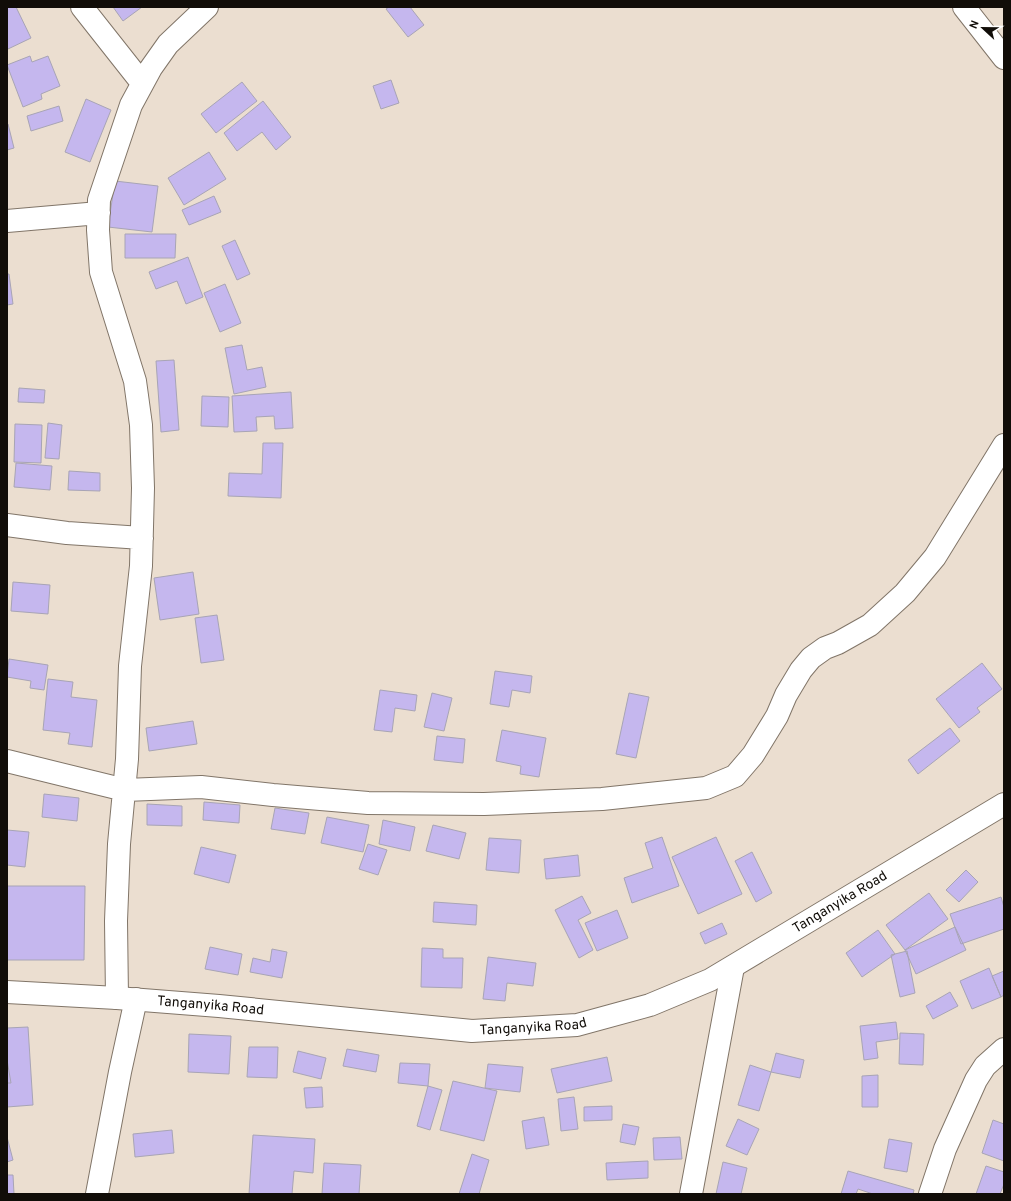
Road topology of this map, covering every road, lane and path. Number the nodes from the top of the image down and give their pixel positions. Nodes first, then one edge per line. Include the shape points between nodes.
1 (82, 7) edge
2 (207, 7) edge
3 (964, 7) edge
4 (1004, 58) edge
5 (142, 83) junction
6 (98, 213) junction
7 (7, 221) edge
8 (1004, 445) edge
9 (7, 525) edge
10 (142, 538) junction
11 (7, 761) edge
12 (125, 790) junction
13 (1004, 804) edge
14 (733, 967) junction
15 (7, 992) edge
16 (126, 999) junction
17 (1004, 1049) edge
18 (97, 1194) edge
19 (691, 1194) edge
20 (930, 1194) edge

1 - 5 street
2 - 5 street via 168,44
3 - 4 street
5 - 6 street via 131,105 109,167 99,200
6 - 7 street
6 - 10 street via 101,272 135,381 141,425
8 - 12 street via 935,557 905,593 870,625 811,658 800,670 777,716 753,755 735,776 706,788 602,799 448,804 368,803 201,787
9 - 10 street via 67,534
10 - 12 street via 130,666
11 - 12 street
12 - 16 street via 116,921
13 - 14 street, Tanganyika Road
14 - 16 street, Tanganyika Road via 710,980 650,1005 577,1024 472,1031
14 - 19 street
15 - 16 street, Tanganyika Road
16 - 18 street via 120,1072
17 - 20 street via 985,1066 976,1080 945,1149

